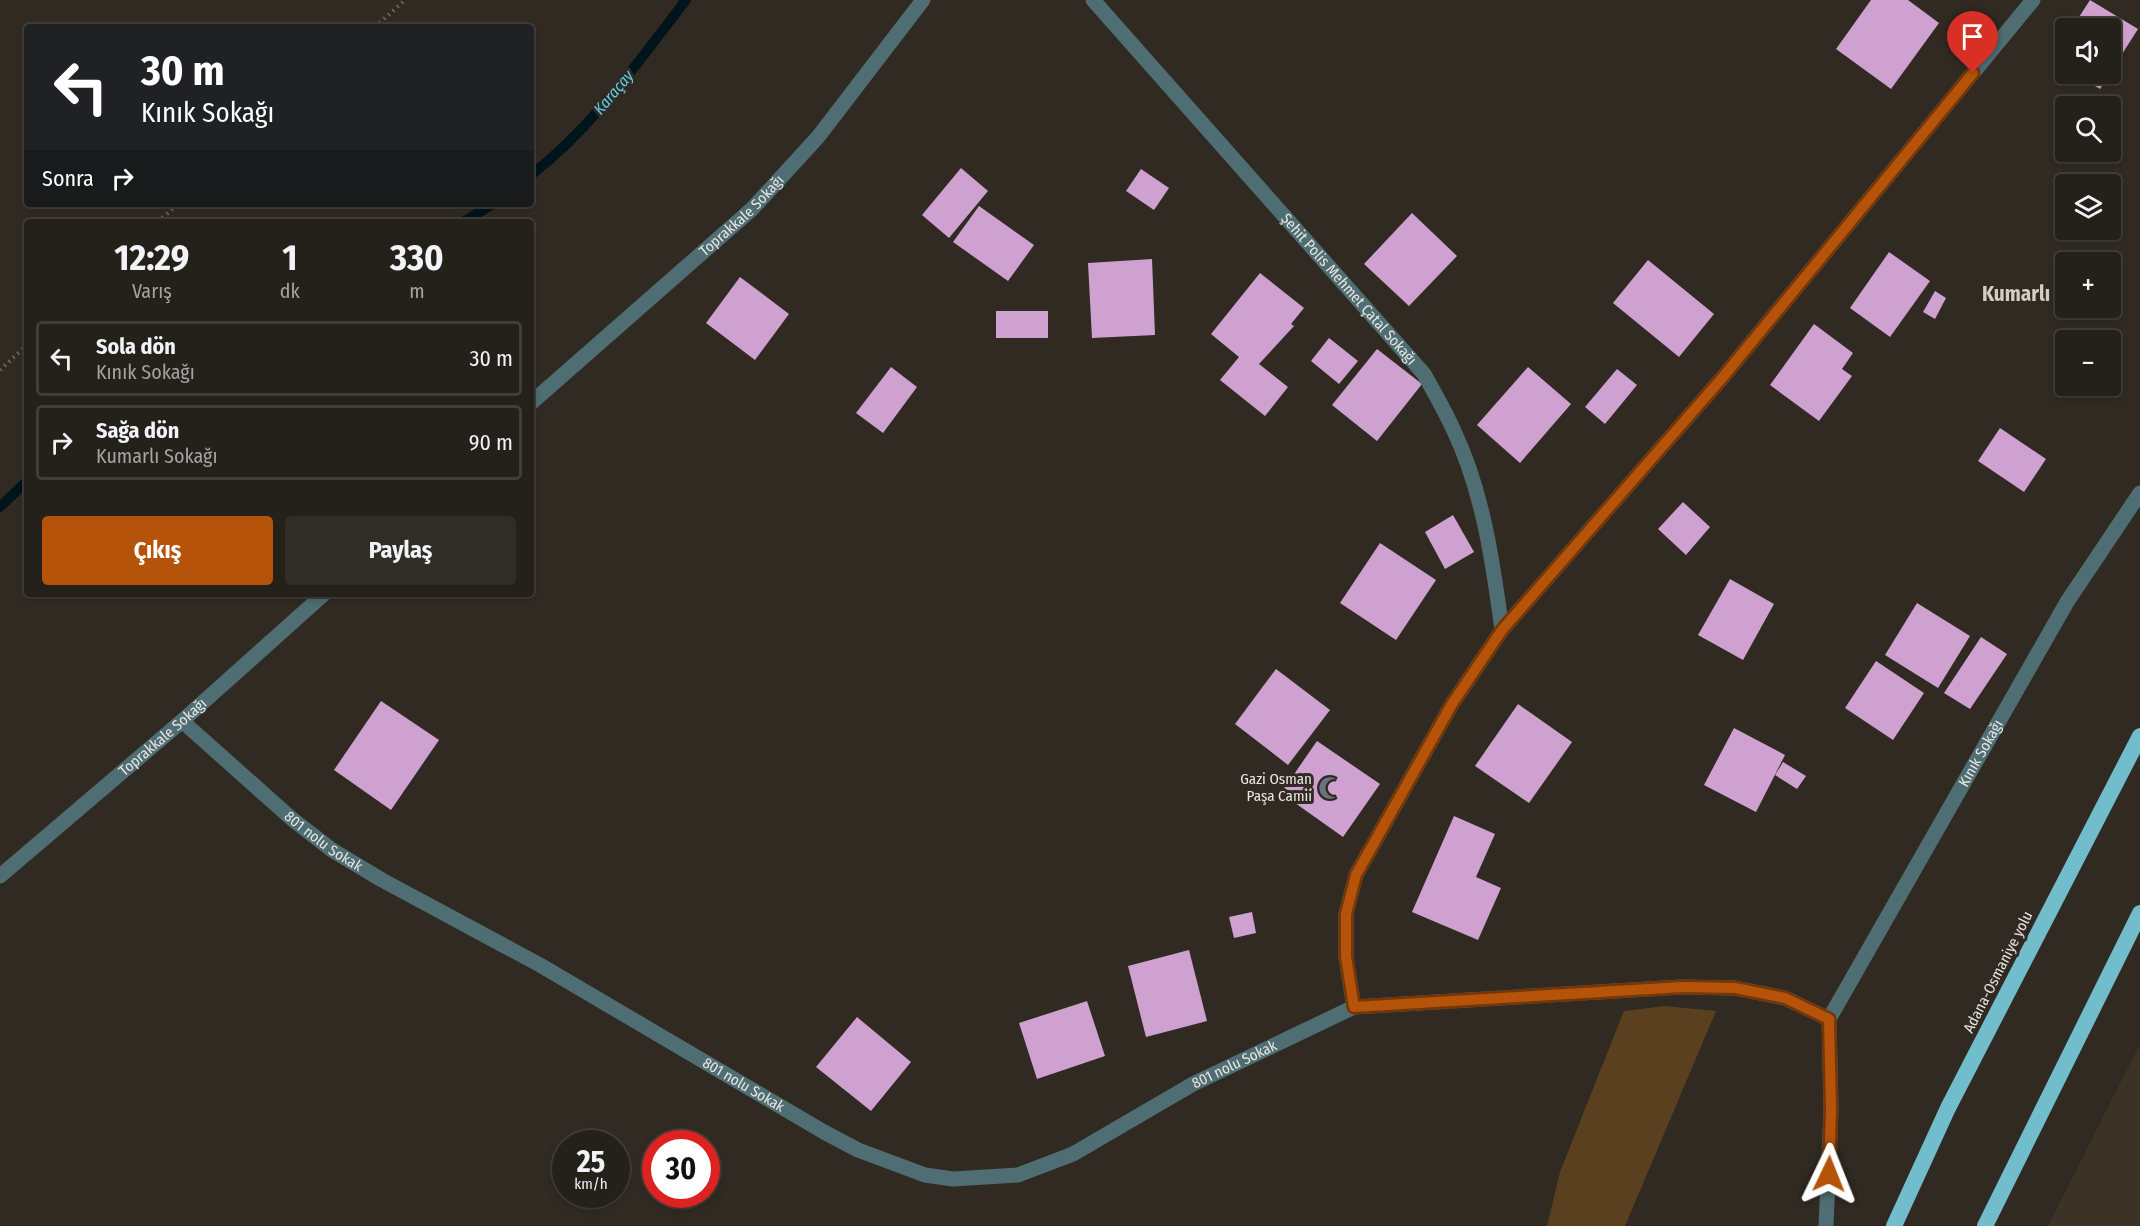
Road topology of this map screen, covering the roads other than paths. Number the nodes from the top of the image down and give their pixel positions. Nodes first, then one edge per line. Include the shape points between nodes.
1 (923, 0) edge
2 (1093, 0) edge
3 (2033, 0) edge
4 (534, 400) edge
5 (2140, 493) edge
6 (321, 597) edge
7 (1502, 630) junction
8 (182, 721) junction
9 (2140, 736) edge
10 (0, 876) edge
11 (2140, 914) edge
12 (1354, 1007) junction
13 (1829, 1019) junction
14 (1826, 1226) edge
15 (1894, 1226) edge
16 (1986, 1226) edge

1 - 4 street, Toprakkale Sokağı via 818,137 753,209
2 - 7 street, Şehit Polis Mehmet Çatal Sokağı via 1424,374 1455,432 1476,496 1493,558
3 - 7 street via 1723,377
5 - 13 street, Kınık Sokağı via 2067,602
6 - 8 street, Toprakkale Sokağı
7 - 12 street via 1452,704 1356,875 1346,914 1346,957
8 - 10 street, Toprakkale Sokağı
8 - 12 street, 801 nolu Sokak via 292,819 342,856 560,976 824,1132 858,1150 925,1175 989,1179 1045,1167 1193,1084
9 - 15 highway, Adana-Osmaniye yolu via 1948,1108
11 - 16 highway
12 - 13 street via 1682,987 1735,988 1785,998
13 - 14 street via 1831,1110

